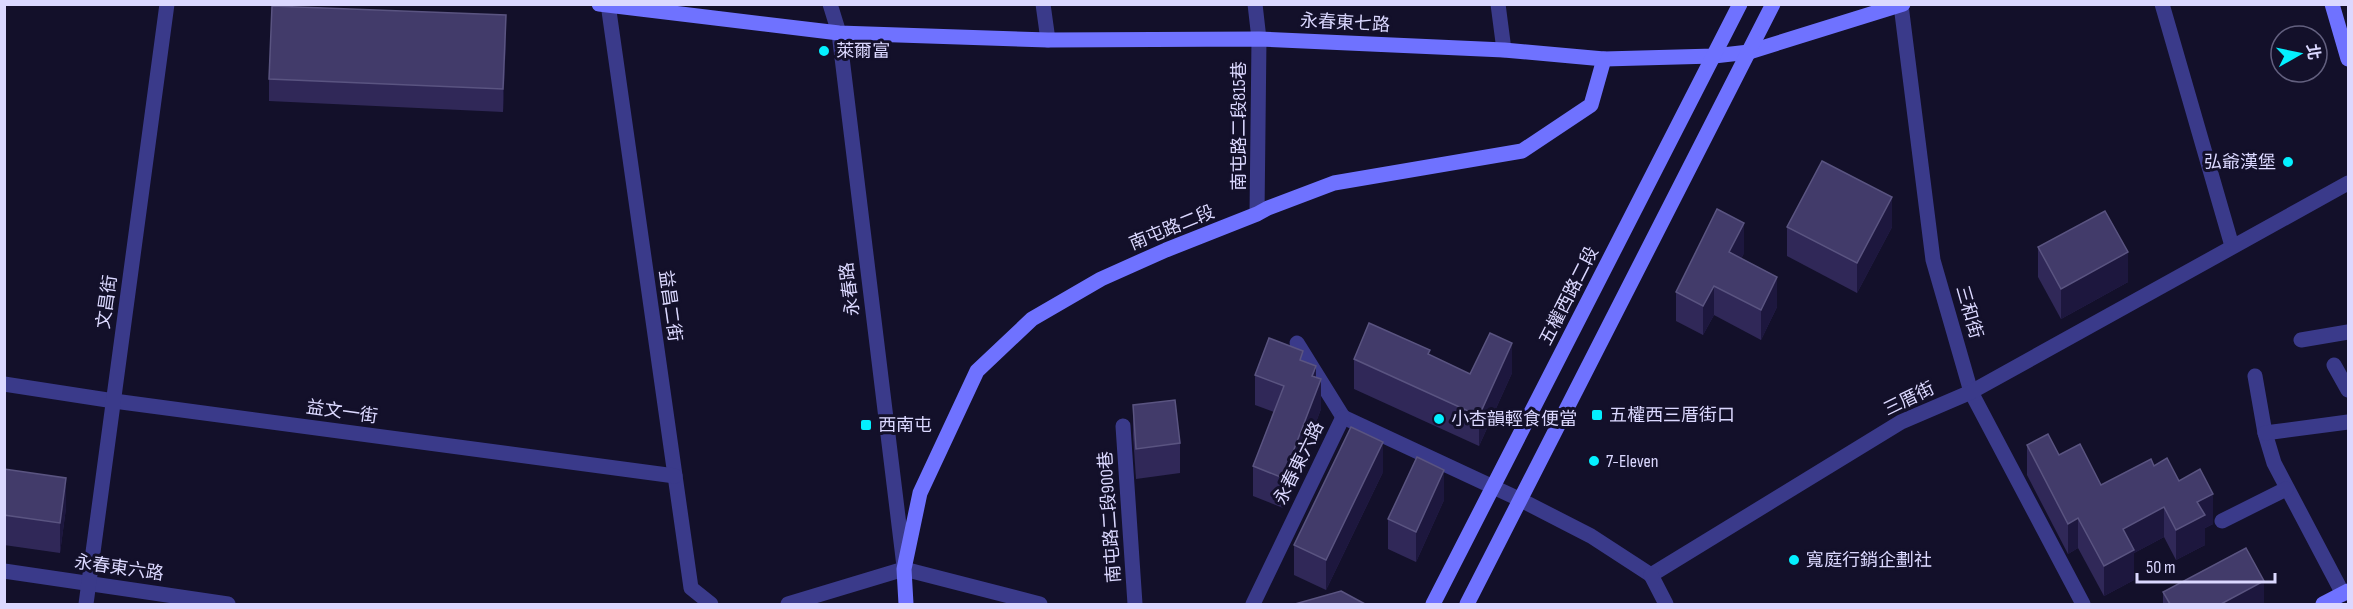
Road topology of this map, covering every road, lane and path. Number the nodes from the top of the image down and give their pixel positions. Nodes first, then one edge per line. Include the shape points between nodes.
1 (168, 4) edge
2 (599, 4) edge
3 (830, 4) edge
4 (1043, 4) edge
5 (1255, 4) edge
6 (1498, 4) edge
7 (1740, 4) edge
8 (1773, 4) edge
9 (2162, 4) edge
10 (2332, 4) edge
11 (608, 5) edge
12 (1902, 5) edge
13 (839, 33) junction
14 (1259, 39) junction
15 (1048, 40) junction
16 (1504, 50) junction
17 (1749, 52) junction
18 (1714, 56) junction
19 (1604, 59) junction
20 (2349, 59) edge
21 (2349, 183) edge
22 (1257, 214) junction
23 (2232, 246) junction
24 (2349, 332) edge
25 (2301, 340) dead end
26 (1297, 344) dead end
27 (2334, 365) dead end
28 (2255, 376) dead end
29 (4, 384) edge
30 (2349, 390) edge
31 (1971, 392) junction
32 (114, 401) junction
33 (1343, 417) junction
34 (2349, 422) edge
35 (1124, 426) dead end
36 (2265, 434) junction
37 (675, 476) junction
38 (1493, 487) junction
39 (2286, 489) junction
40 (1519, 499) junction
41 (2222, 521) dead end
42 (904, 569) junction
43 (4, 572) edge
44 (1651, 575) junction
45 (89, 584) junction
46 (2346, 593) edge
47 (86, 604) edge
48 (228, 604) edge
49 (711, 604) edge
50 (788, 604) edge
51 (906, 604) edge
52 (1040, 604) edge
53 (1135, 604) edge
54 (1253, 604) edge
55 (1433, 604) edge
56 (1467, 604) edge
57 (1666, 604) edge
58 (2083, 604) edge
59 (2323, 604) edge

1 - 32 street, 文昌街
2 - 11 main road, 永春東七路
3 - 13 street, 永春路
4 - 15 street
5 - 14 street, 南屯路二段815巷
6 - 16 street
7 - 18 main road, 五權西路二段
8 - 17 main road
9 - 23 street
10 - 20 main road
11 - 13 main road, 永春東七路
11 - 37 street, 益昌二街
12 - 17 main road, 永春東七路
12 - 31 street, 三和街 via 1933,260
13 - 15 main road, 永春東七路
13 - 42 street, 永春路
14 - 15 main road, 永春東七路
14 - 16 main road, 永春東七路
14 - 22 street, 南屯路二段815巷
16 - 19 main road, 永春東七路
17 - 18 main road, 永春東七路
17 - 40 main road
18 - 19 main road, 永春東七路
18 - 38 main road, 五權西路二段
19 - 22 main road, 南屯路二段 via 1591,105 1522,151 1334,183
21 - 23 street, 三厝街
22 - 42 main road, 南屯路二段 via 1101,279 1032,319 983,364 920,493
23 - 31 street, 三厝街
24 - 25 street
26 - 33 street, 永春東六路
27 - 30 street
28 - 36 street
29 - 32 street, 益文一街
31 - 44 street, 三厝街 via 1902,422
31 - 58 street, 三和街
32 - 37 street, 益文一街
32 - 45 street, 文昌街
33 - 38 street
33 - 54 street, 永春東六路
34 - 36 street
35 - 53 street, 南屯路二段900巷
36 - 39 street
37 - 49 street, 益昌二街 via 691,588
38 - 40 street
38 - 55 main road, 五權西路二段
39 - 41 street
39 - 46 street
40 - 44 street via 1591,536
40 - 56 main road
42 - 50 street
42 - 51 main road, 南屯路二段
42 - 52 street
43 - 45 street, 永春東六路
44 - 57 street
45 - 47 street, 文昌街
45 - 48 street, 永春東六路
46 - 59 main road

